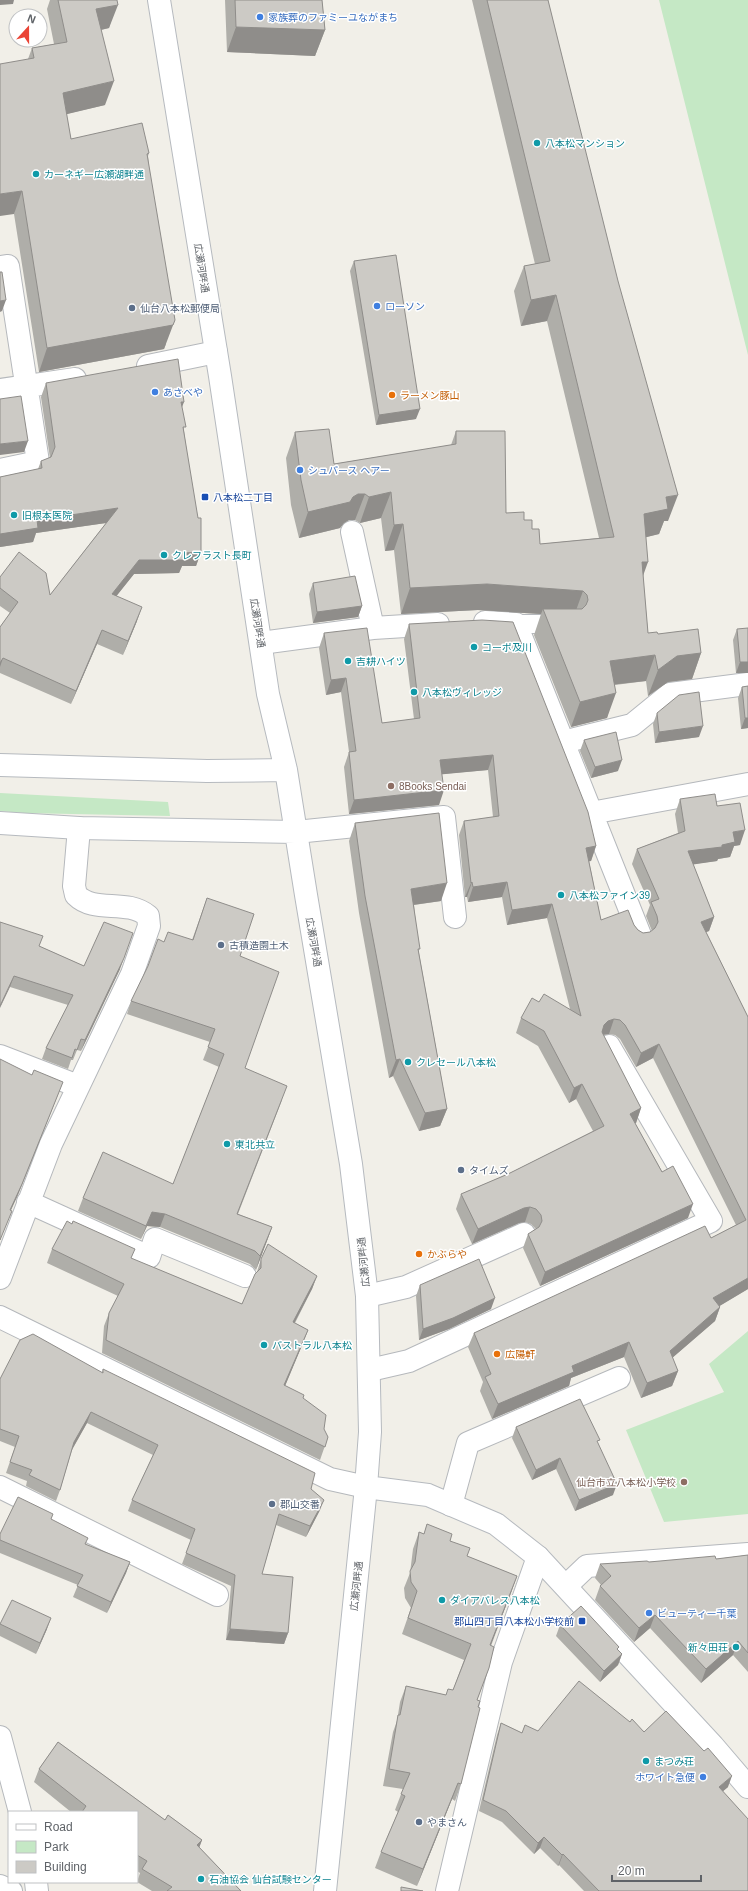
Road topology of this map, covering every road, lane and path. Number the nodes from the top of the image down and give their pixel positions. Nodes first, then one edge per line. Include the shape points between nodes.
1 (159, 0) edge
2 (0, 267) edge
3 (216, 352) junction
4 (126, 370) edge
5 (95, 375) edge
6 (26, 387) junction
7 (0, 390) edge
8 (0, 470) edge
9 (352, 532) edge
10 (516, 624) junction
11 (568, 624) edge
12 (373, 628) junction
13 (261, 643) junction
14 (748, 684) edge
15 (563, 742) junction
16 (0, 764) edge
17 (286, 770) junction
18 (748, 784) edge
19 (591, 813) junction
20 (0, 823) edge
21 (79, 828) junction
22 (296, 832) junction
23 (455, 917) dead end
24 (640, 935) edge
25 (609, 1046) edge
26 (0, 1056) edge
27 (78, 1086) junction
28 (28, 1202) junction
29 (524, 1234) dead end
30 (245, 1276) dead end
31 (0, 1278) edge
32 (367, 1296) junction
33 (0, 1318) edge
34 (370, 1370) junction
35 (619, 1378) dead end
36 (0, 1486) edge
37 (366, 1487) junction
38 (451, 1505) junction
39 (748, 1554) edge
40 (538, 1557) junction
41 (566, 1586) junction
42 (217, 1596) dead end
43 (0, 1737) edge
44 (748, 1787) edge
45 (20, 1811) edge
46 (0, 1886) edge
47 (11, 1891) edge
48 (324, 1891) edge
49 (447, 1891) edge

1 - 3 street, 広瀬河畔通
2 - 6 street via 8,266
3 - 4 street
3 - 13 street, 広瀬河畔通
5 - 6 street
6 - 7 street
6 - 8 street via 38,462
9 - 12 street
10 - 11 lane
10 - 12 street via 465,622
10 - 15 street
12 - 13 street
13 - 17 street, 広瀬河畔通 via 268,694
14 - 15 street via 670,694 632,725
15 - 19 street
16 - 17 street
17 - 22 street, 広瀬河畔通
18 - 19 street
19 - 24 street
20 - 21 street
21 - 22 street
21 - 27 street via 74,886 76,895 93,904 140,910 148,916 149,926 132,974
22 - 23 street via 444,818
22 - 32 street, 広瀬河畔通 via 351,1164
25 - 34 street via 711,1221 409,1361
26 - 27 street
27 - 28 street
28 - 30 street via 149,1256 155,1239
28 - 31 street
29 - 32 street via 406,1287
32 - 34 street, 広瀬河畔通
33 - 37 street via 330,1479
34 - 37 street, 広瀬河畔通 via 370,1432
35 - 38 street via 468,1442
36 - 42 street
37 - 38 street via 428,1495
37 - 48 street, 広瀬河畔通
38 - 40 street via 496,1524
39 - 41 street via 587,1566
40 - 41 street
40 - 49 street via 501,1662
41 - 44 street
43 - 45 street
46 - 47 street

